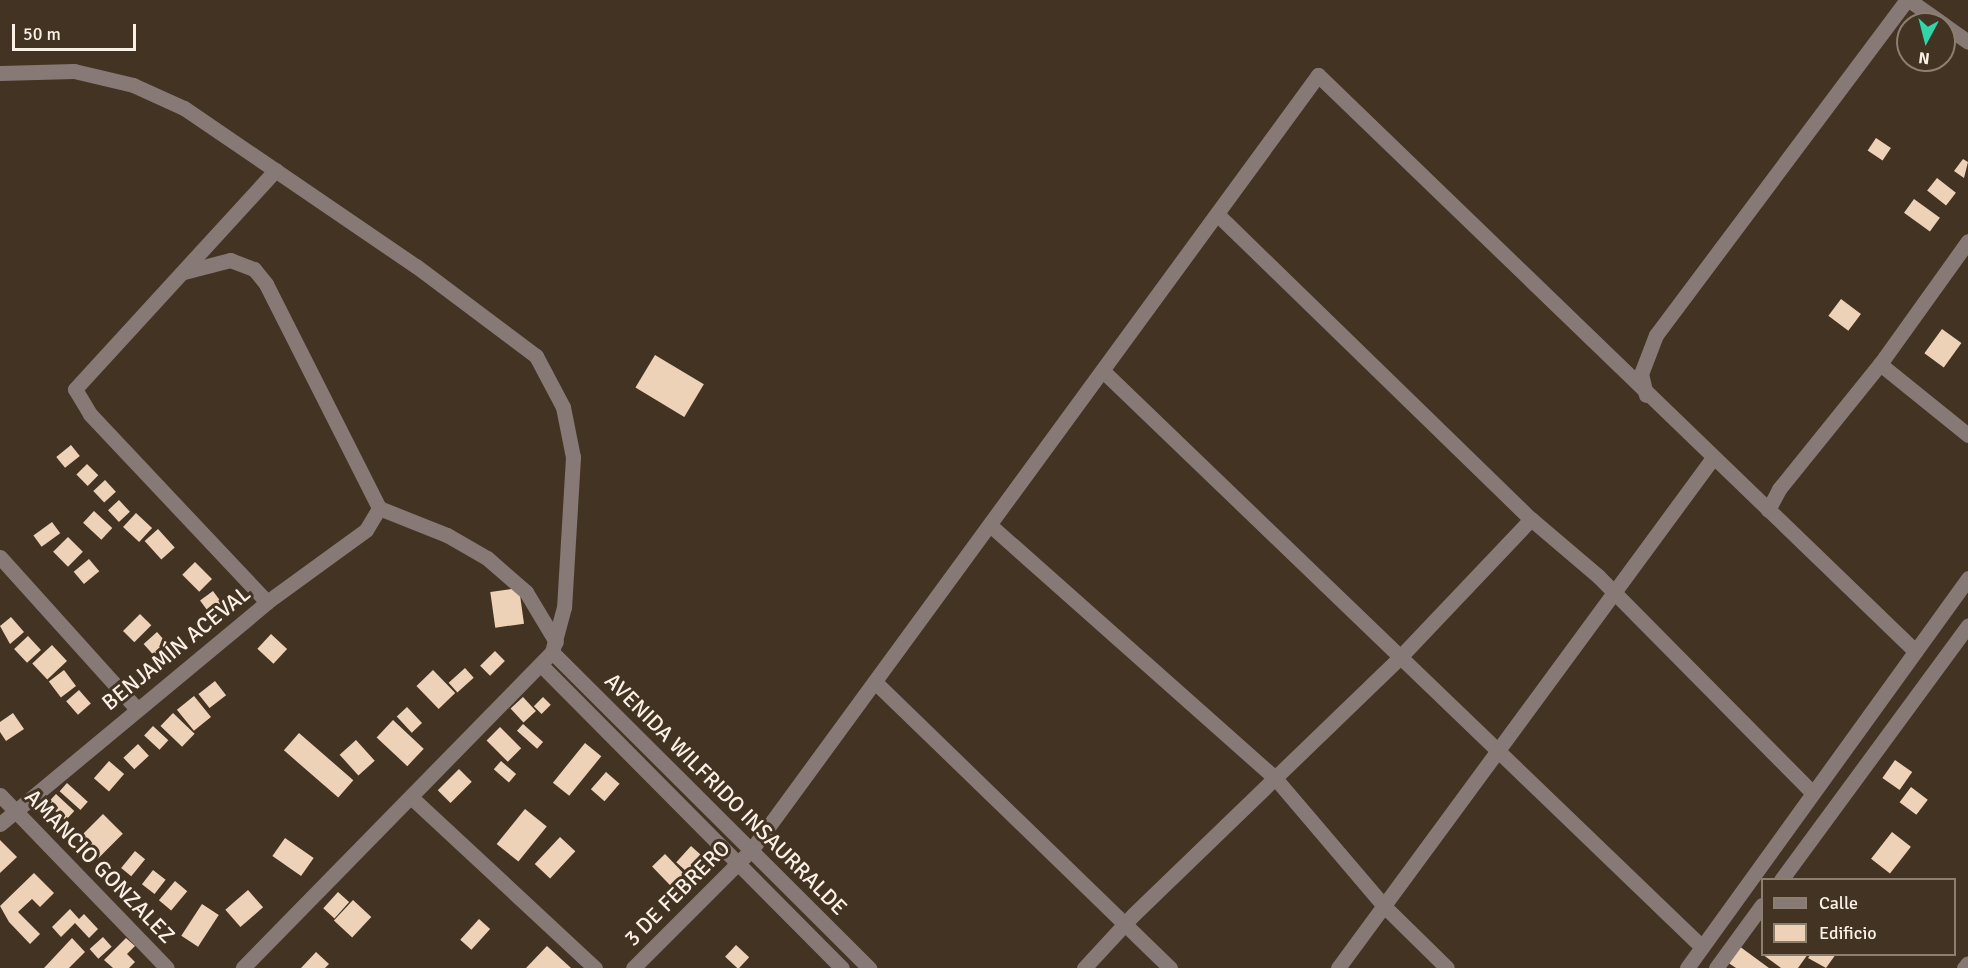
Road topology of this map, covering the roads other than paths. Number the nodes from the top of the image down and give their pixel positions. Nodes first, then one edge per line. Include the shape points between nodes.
1 (1908, 0) edge
2 (1925, 12) edge
3 (0, 72) edge
4 (276, 170) junction
5 (1217, 214) junction
6 (1968, 241) edge
7 (181, 273) junction
8 (1880, 364) junction
9 (1103, 371) junction
10 (1646, 395) junction
11 (1968, 435) edge
12 (1712, 459) junction
13 (379, 508) junction
14 (1768, 510) junction
15 (1531, 519) junction
16 (990, 525) junction
17 (0, 557) edge
18 (1968, 578) edge
19 (1613, 593) junction
20 (267, 602) junction
21 (1968, 625) edge
22 (554, 647) junction
23 (1915, 651) junction
24 (1401, 656) junction
25 (541, 665) junction
26 (875, 682) junction
27 (137, 709) junction
28 (1498, 751) junction
29 (1275, 778) junction
30 (1813, 793) junction
31 (0, 795) edge
32 (412, 798) junction
33 (14, 810) junction
34 (0, 824) edge
35 (752, 849) junction
36 (738, 864) junction
37 (1782, 878) edge
38 (1384, 906) junction
39 (1761, 906) edge
40 (1125, 924) junction
41 (1702, 947) junction
42 (1968, 963) edge
43 (167, 968) edge
44 (243, 968) edge
45 (595, 968) edge
46 (633, 968) edge
47 (842, 968) edge
48 (869, 968) edge
49 (1084, 968) edge
50 (1170, 968) edge
51 (1338, 968) edge
52 (1447, 968) edge
53 (1687, 968) edge
54 (1716, 968) edge
55 (1964, 968) edge

1 - 2 street
1 - 10 street via 1656,335 1641,374
3 - 4 street via 74,71 133,85 184,108
4 - 7 street
4 - 22 street via 416,266 536,356 563,407 573,457 564,607
5 - 9 street, 3 DE FEBRERO
5 - 10 street, 3 DE FEBRERO via 1318,75
5 - 15 street
6 - 8 street
7 - 13 street via 230,260 254,269 266,284
7 - 20 street via 75,389 90,414
8 - 11 street
8 - 14 street via 1779,489
9 - 16 street, 3 DE FEBRERO
9 - 24 street
10 - 12 street
12 - 14 street
12 - 19 street
13 - 20 street, BENJAMÍN ACEVAL via 366,530
13 - 22 street, AVENIDA WILFRIDO INSAURRALDE via 447,535 487,558 526,592
14 - 23 street
15 - 19 street
15 - 24 street
16 - 26 street, 3 DE FEBRERO
16 - 29 street
17 - 27 street
18 - 23 street
19 - 28 street
19 - 30 street
20 - 27 street, BENJAMÍN ACEVAL
21 - 37 street
22 - 25 street
22 - 35 street, AVENIDA WILFRIDO INSAURRALDE
23 - 30 street
24 - 28 street
24 - 29 street
25 - 32 street
25 - 36 street, AVENIDA WILFRIDO INSAURRALDE
26 - 35 street, 3 DE FEBRERO
26 - 40 street
27 - 33 street, BENJAMÍN ACEVAL
28 - 38 street
28 - 41 street
29 - 38 street
29 - 40 street
30 - 41 street
31 - 33 street, AMANCIO GONZALEZ
32 - 44 street
32 - 45 street
33 - 34 street, BENJAMÍN ACEVAL
33 - 43 street, AMANCIO GONZALEZ
35 - 36 street, 3 DE FEBRERO
35 - 48 street, AVENIDA WILFRIDO INSAURRALDE
36 - 46 street, 3 DE FEBRERO
36 - 47 street, AVENIDA WILFRIDO INSAURRALDE
38 - 51 street
38 - 52 street
39 - 54 street
40 - 49 street
40 - 50 street
41 - 53 street
42 - 55 street

